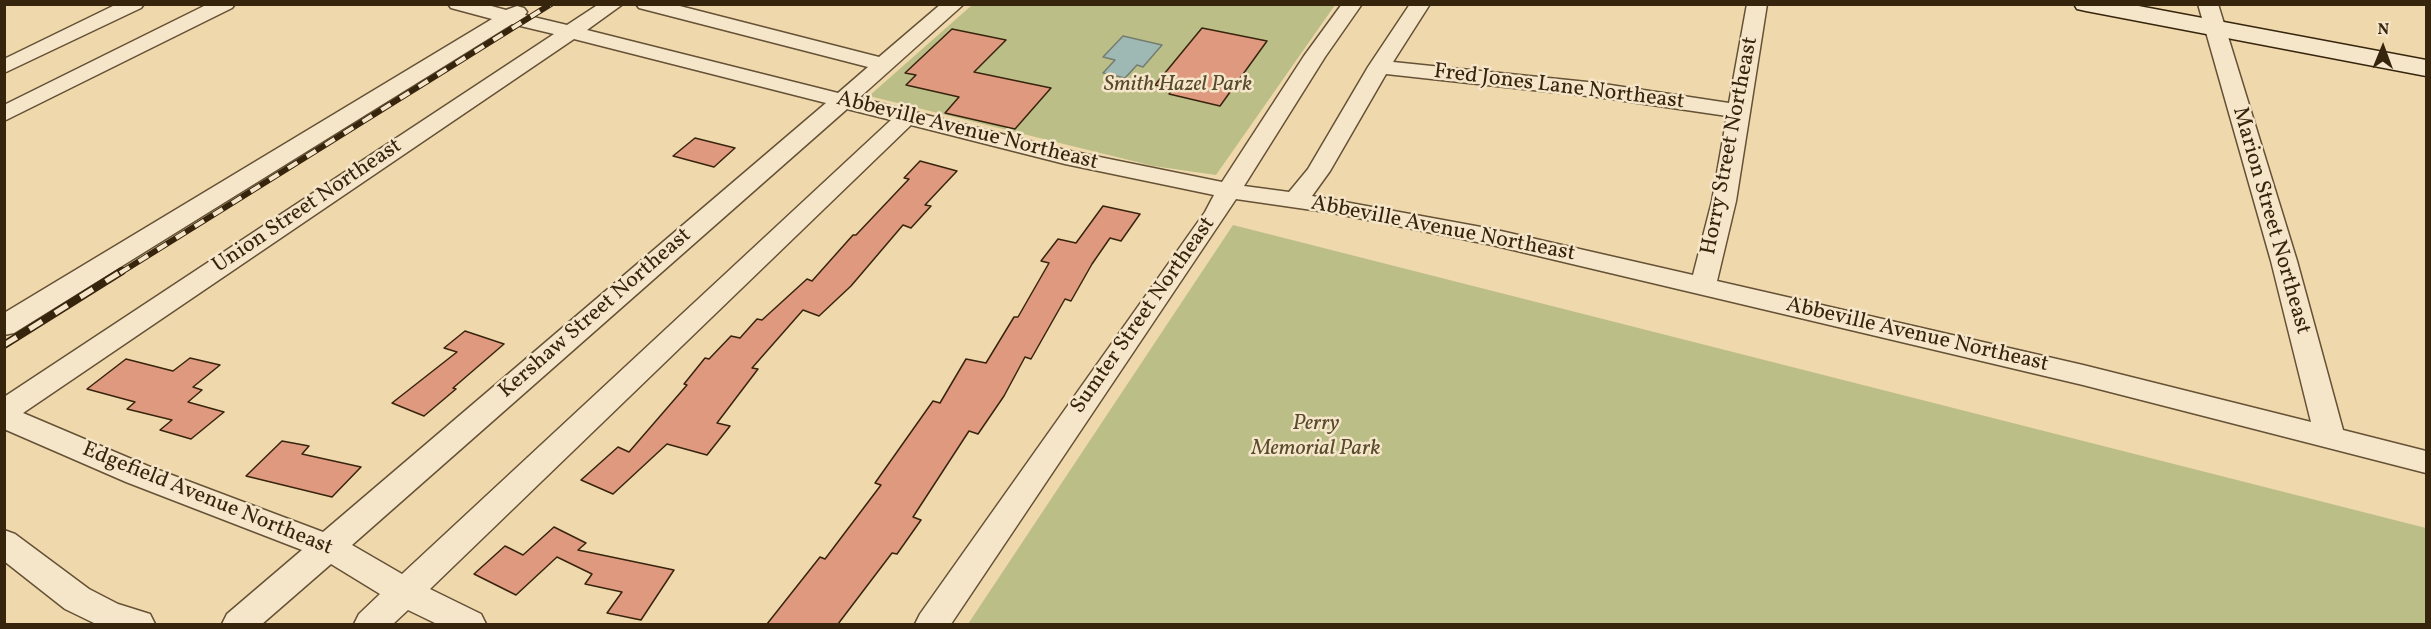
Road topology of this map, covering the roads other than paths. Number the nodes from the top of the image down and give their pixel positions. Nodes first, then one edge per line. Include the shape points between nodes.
1 (134, 4) edge
2 (225, 4) edge
3 (458, 4) edge
4 (613, 4) edge
5 (646, 4) edge
6 (954, 4) edge
7 (1352, 4) edge
8 (1420, 4) edge
9 (1757, 4) edge
10 (2086, 4) edge
11 (2208, 4) edge
12 (519, 11) edge
13 (2214, 30) junction
14 (568, 33) junction
15 (884, 65) junction
16 (4, 67) edge
17 (1379, 67) junction
18 (2427, 68) edge
19 (844, 100) junction
20 (1739, 111) junction
21 (4, 114) edge
22 (908, 116) junction
23 (1229, 191) junction
24 (1296, 200) junction
25 (1703, 286) junction
26 (4, 326) edge
27 (4, 412) edge
28 (4, 417) edge
29 (2330, 438) junction
30 (2427, 462) edge
31 (4, 543) edge
32 (329, 547) junction
33 (405, 593) junction
34 (138, 624) edge
35 (239, 624) edge
36 (371, 624) edge
37 (469, 624) edge
38 (932, 624) edge

1 - 16 street
2 - 21 street
3 - 12 street, Abbeville Avenue Northeast
4 - 14 street, Union Street Northeast
5 - 15 street, Abbeville Avenue Northeast
6 - 15 street, Kershaw Street Northeast
7 - 23 street, Sumter Street Northeast
8 - 17 street
9 - 20 street, Horry Street Northeast
10 - 13 street
11 - 13 street, Marion Street Northeast
12 - 14 street, Abbeville Avenue Northeast
12 - 26 street
13 - 18 street
13 - 29 street, Marion Street Northeast via 2284,261
14 - 19 street, Abbeville Avenue Northeast
14 - 27 street, Union Street Northeast
15 - 19 street, Kershaw Street Northeast
17 - 20 street, Fred Jones Lane Northeast via 1597,90
17 - 24 street via 1318,171
19 - 22 street, Abbeville Avenue Northeast
19 - 32 street, Kershaw Street Northeast
20 - 25 street, Horry Street Northeast via 1724,201
22 - 23 street, Abbeville Avenue Northeast via 1065,157
22 - 33 street
23 - 24 street, Abbeville Avenue Northeast
23 - 38 street, Sumter Street Northeast
24 - 25 street, Abbeville Avenue Northeast via 1492,237
25 - 29 street, Abbeville Avenue Northeast via 2083,375
28 - 32 street, Edgefield Avenue Northeast via 137,474
29 - 30 street, Abbeville Avenue Northeast
31 - 34 street via 77,599
32 - 33 street, Edgefield Avenue Northeast
32 - 35 street, Kershaw Street Northeast
33 - 36 street
33 - 37 street, Edgefield Avenue Northeast

